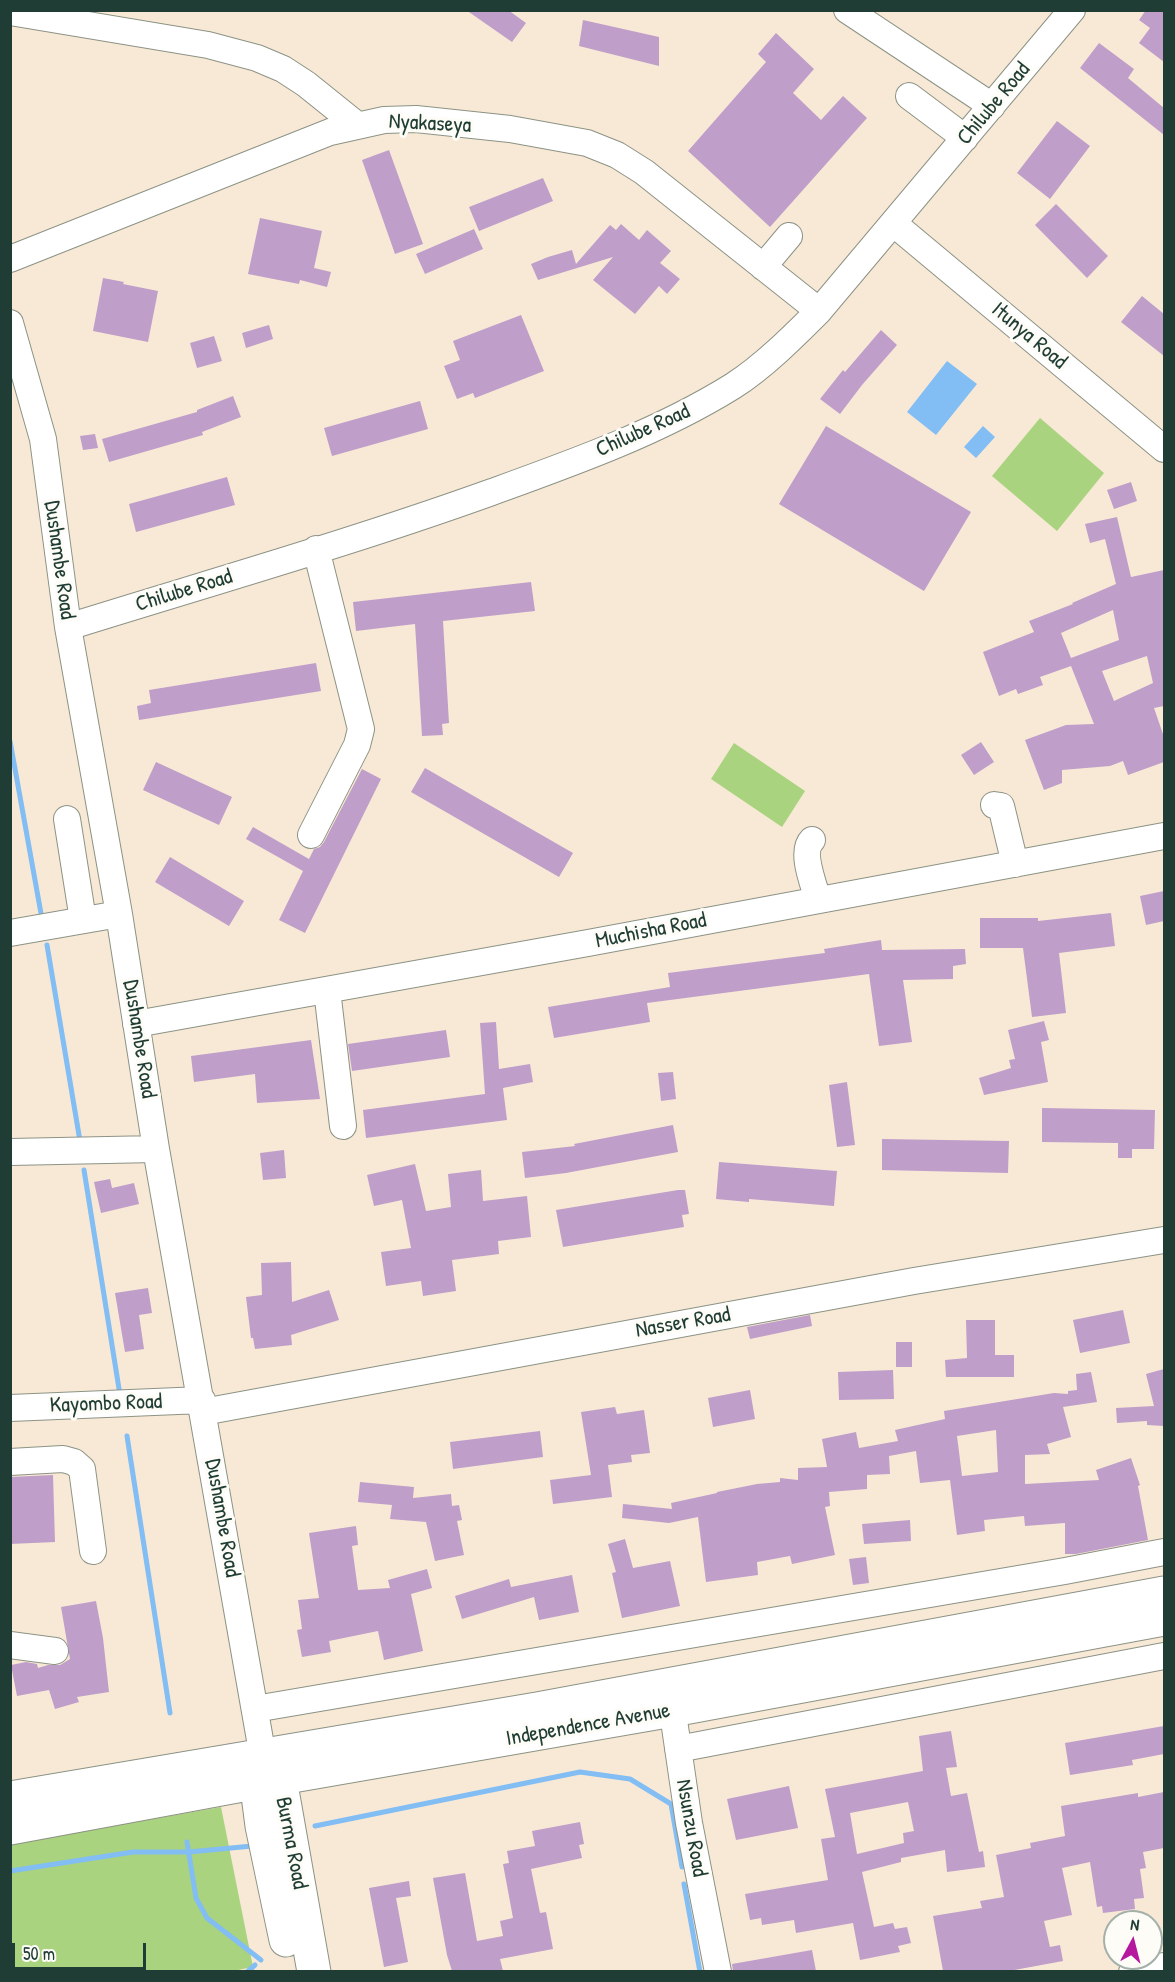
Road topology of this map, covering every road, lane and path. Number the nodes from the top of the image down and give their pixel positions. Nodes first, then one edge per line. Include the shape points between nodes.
1 (847, 10) edge
2 (1072, 10) edge
3 (10, 12) edge
4 (909, 96) dead end
5 (992, 106) junction
6 (357, 125) junction
7 (965, 138) junction
8 (893, 223) junction
9 (789, 236) dead end
10 (10, 259) edge
11 (764, 267) junction
12 (819, 311) junction
13 (10, 323) edge
14 (1164, 449) edge
15 (316, 549) junction
16 (68, 627) junction
17 (994, 805) dead end
18 (67, 819) dead end
19 (311, 835) dead end
20 (1164, 836) edge
21 (812, 840) dead end
22 (1015, 864) junction
23 (818, 900) junction
24 (119, 914) junction
25 (83, 920) junction
26 (10, 933) edge
27 (327, 990) junction
28 (136, 1024) junction
29 (343, 1126) dead end
30 (156, 1149) junction
31 (10, 1152) edge
32 (1164, 1240) edge
33 (202, 1406) junction
34 (10, 1408) edge
35 (10, 1462) edge
36 (93, 1551) dead end
37 (1164, 1552) edge
38 (1164, 1593) edge
39 (1164, 1619) edge
40 (10, 1645) edge
41 (55, 1651) dead end
42 (1164, 1656) edge
43 (671, 1697) junction
44 (255, 1709) junction
45 (678, 1749) junction
46 (266, 1772) junction
47 (10, 1798) edge
48 (10, 1828) edge
49 (1164, 1966) edge
50 (293, 1971) edge
51 (314, 1971) edge
52 (718, 1971) edge
53 (1132, 1971) edge

1 - 5 street
2 - 5 street, Chilube Road
3 - 6 street via 208,45 257,58 306,84
4 - 7 street
5 - 7 street, Chilube Road
6 - 10 street, Nyakaseya via 330,132
6 - 11 street, Nyakaseya via 416,120 510,129 587,143 644,172
7 - 8 street, Chilube Road
8 - 12 street, Chilube Road
8 - 14 street, Itunya Road
9 - 11 street
11 - 12 street, Nyakaseya
12 - 15 street, Chilube Road via 735,384 675,419 525,480
13 - 16 street, Dushambe Road via 43,439
15 - 16 street, Chilube Road
15 - 19 street via 361,729 357,745
16 - 24 street, Dushambe Road
17 - 22 street via 1001,806 1004,814
18 - 25 street
20 - 22 street, Muchisha Road
21 - 23 street via 807,856
22 - 23 street, Muchisha Road
23 - 27 street, Muchisha Road
24 - 25 street
24 - 28 street, Dushambe Road
25 - 26 street
27 - 28 street, Muchisha Road
27 - 29 street
28 - 30 street, Dushambe Road
30 - 31 street
30 - 33 street, Dushambe Road
32 - 33 street, Nasser Road
33 - 34 street, Kayombo Road
33 - 44 street, Dushambe Road
35 - 36 street via 63,1459 82,1469
37 - 44 street
38 - 43 main road, Independence Avenue
39 - 43 main road, Independence Avenue
40 - 41 street
42 - 45 street
43 - 45 street, Nsunzu Road
43 - 46 main road, Independence Avenue via 537,1709
44 - 46 street, Dushambe Road
45 - 52 street, Nsunzu Road
46 - 47 main road, Independence Avenue
46 - 48 main road, Independence Avenue
46 - 50 main road, Burma Road via 258,1795 262,1826
46 - 51 main road, Burma Road via 282,1790
49 - 53 street

